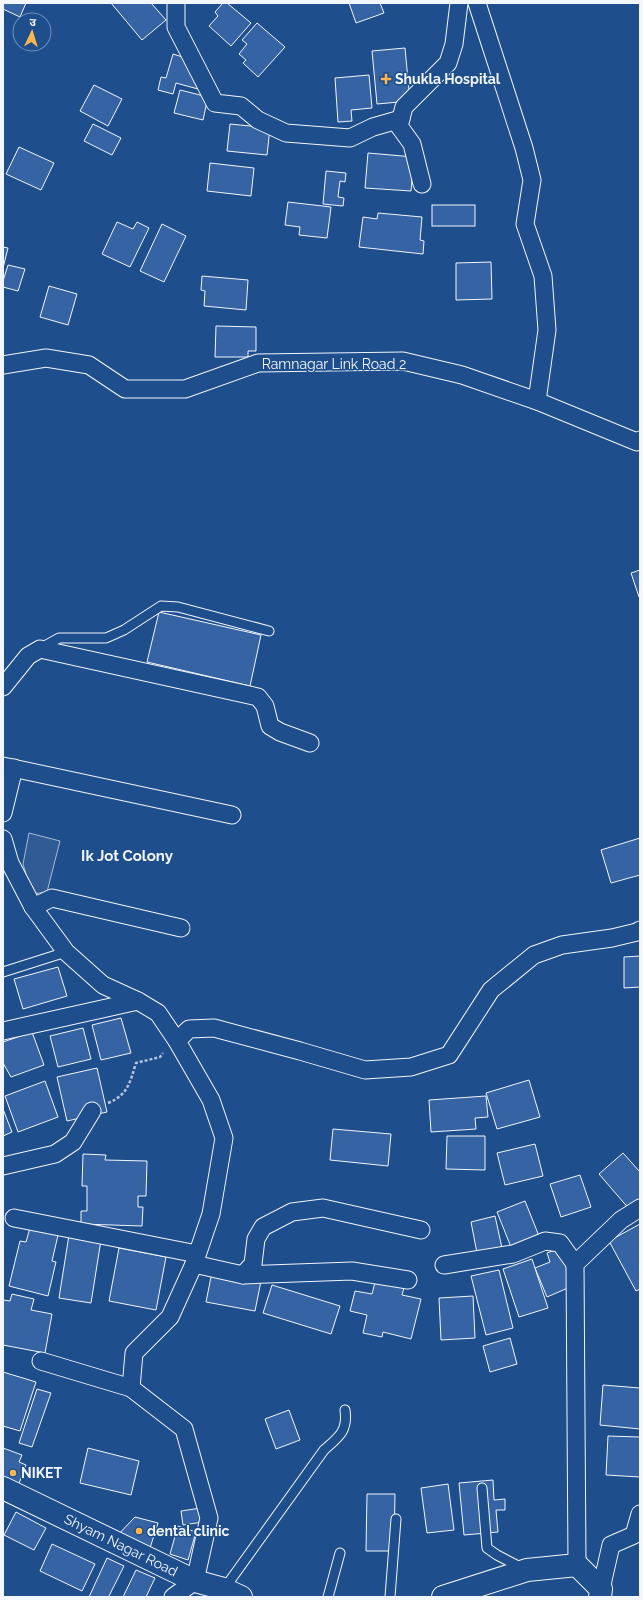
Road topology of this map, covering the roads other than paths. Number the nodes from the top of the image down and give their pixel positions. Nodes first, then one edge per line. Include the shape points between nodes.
1 (176, 3) edge
2 (459, 3) edge
3 (477, 3) edge
4 (401, 119) junction
5 (422, 184) dead end
6 (3, 365) edge
7 (537, 401) junction
8 (639, 442) edge
9 (269, 631) dead end
10 (40, 649) junction
11 (3, 688) edge
12 (310, 742) dead end
13 (9, 767) edge
14 (3, 813) edge
15 (232, 815) dead end
16 (3, 839) edge
17 (33, 907) junction
18 (181, 928) dead end
19 (640, 930) edge
20 (66, 952) junction
21 (3, 972) edge
22 (138, 1001) junction
23 (3, 1031) edge
24 (177, 1041) junction
25 (92, 1111) road end
26 (3, 1166) edge
27 (640, 1208) edge
28 (14, 1218) dead end
29 (421, 1230) dead end
30 (196, 1259) junction
31 (575, 1264) junction
32 (444, 1265) dead end
33 (243, 1275) junction
34 (408, 1280) dead end
35 (41, 1360) dead end
36 (131, 1388) junction
37 (345, 1410) dead end
38 (3, 1488) edge
39 (482, 1488) dead end
40 (640, 1514) edge
41 (396, 1519) dead end
42 (340, 1553) dead end
43 (577, 1565) junction
44 (527, 1570) junction
45 (195, 1581) junction
46 (232, 1593) edge
47 (600, 1593) edge
48 (173, 1597) edge
49 (328, 1597) edge
50 (390, 1597) edge
51 (443, 1597) edge

1 - 4 street via 176,27 215,103 241,106 258,120 294,134 350,138 372,127
2 - 4 street via 454,44 448,63 404,107
3 - 7 street via 532,180 525,224 543,276 547,330
4 - 5 street via 399,126 412,144
6 - 7 street, Ramnagar Link Road 2 via 46,358 89,365 125,389 185,389 258,363 403,361 462,375
7 - 8 street, Ramnagar Link Road 2
9 - 10 lane via 178,607 161,606 124,630 106,638 59,638
10 - 11 street via 28,656
10 - 12 street via 258,697 265,706 270,726
13 - 14 street
13 - 15 street
16 - 17 street via 10,863
17 - 18 street via 52,898
17 - 20 street
19 - 24 street via 612,938 562,945 534,955 491,990 449,1055 411,1067 365,1070 214,1028 189,1029
20 - 21 lane
20 - 22 street via 103,985
22 - 23 street
22 - 24 street via 158,1013
24 - 30 street via 211,1100 224,1138 211,1214
25 - 26 street via 73,1142 55,1154
27 - 31 street via 621,1220
28 - 30 street
29 - 33 street via 323,1208 292,1212 263,1227 256,1239 253,1264
30 - 33 street
30 - 36 street via 170,1317 134,1353
31 - 32 street via 560,1243 545,1242 513,1254
31 - 43 street
33 - 34 street via 352,1271
35 - 36 street
36 - 45 street via 184,1429 209,1518
37 - 46 lane via 347,1421 342,1434 324,1450
38 - 45 street, Shyam Nagar Road
39 - 44 lane via 487,1548
40 - 47 street via 634,1535 611,1545
41 - 50 lane
42 - 49 lane
43 - 44 street
43 - 47 street
44 - 51 street
45 - 46 street, Shyam Nagar Road
45 - 48 street

